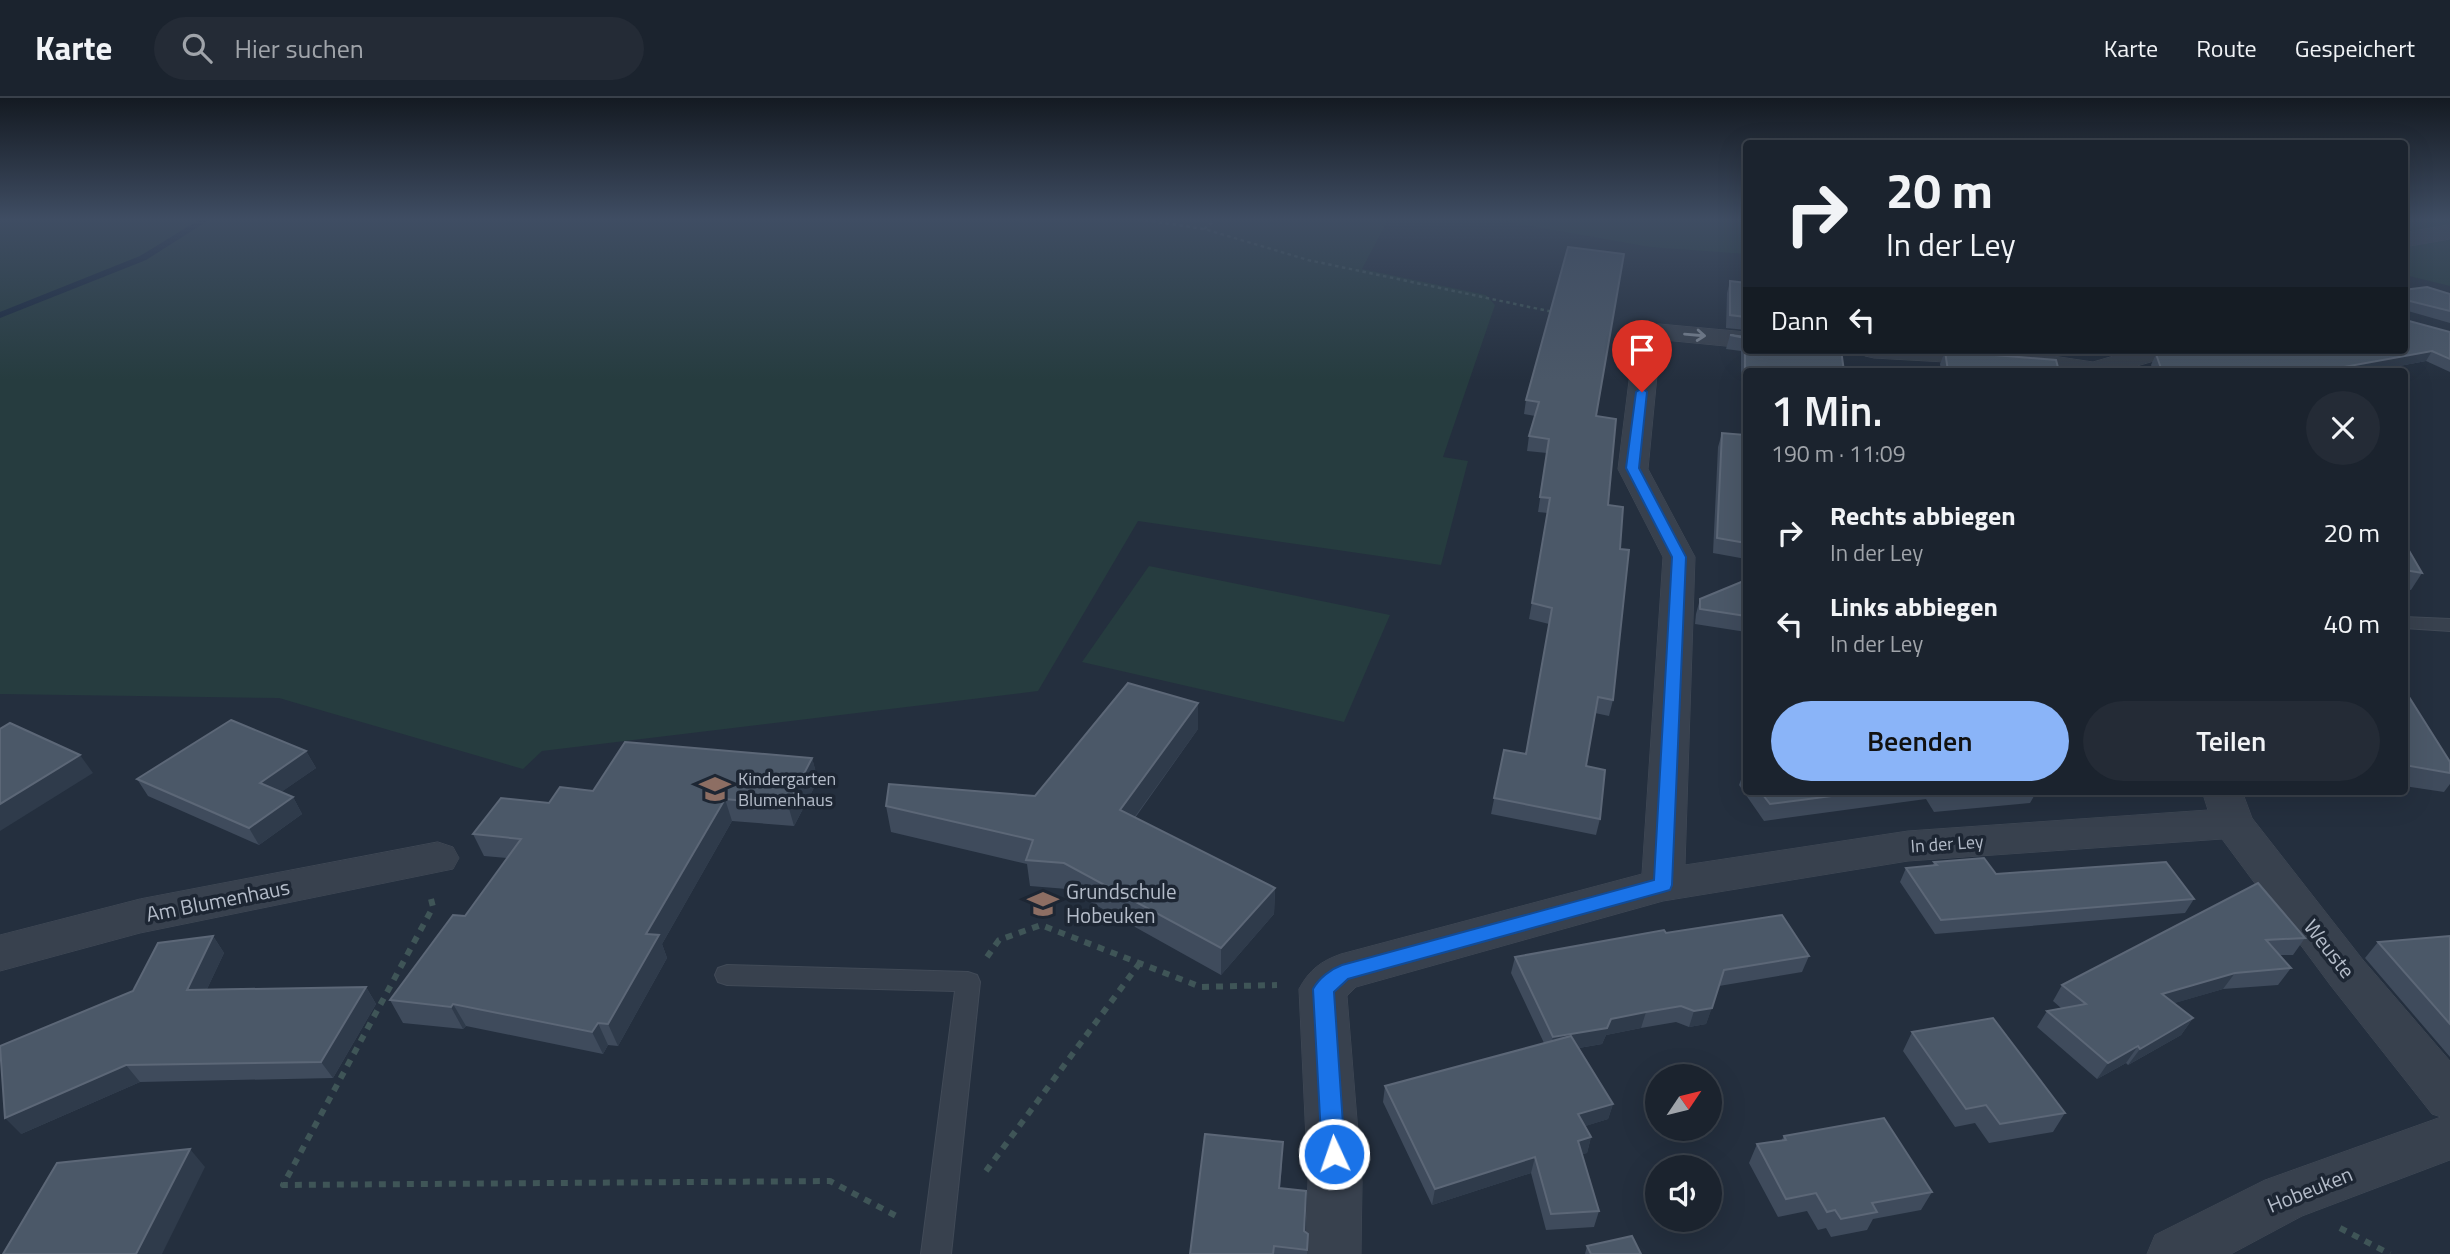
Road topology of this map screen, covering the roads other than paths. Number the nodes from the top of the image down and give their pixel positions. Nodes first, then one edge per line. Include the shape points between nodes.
1 (1743, 340) edge
2 (1945, 354) edge
3 (2148, 354) edge
4 (2079, 368) edge
5 (2099, 368) edge
6 (2408, 622) edge
7 (2450, 625) edge
8 (2227, 807) edge
9 (429, 860) road end
10 (1663, 885) junction
11 (0, 953) edge
12 (727, 975) dead end
13 (2450, 1098) edge
14 (2450, 1137) edge
15 (937, 1246) edge
16 (1333, 1254) edge
17 (2175, 1254) edge

10 -> 1 street via 1679,557 1633,468 1647,341 1659,332
2 - 4 street
3 - 5 street
6 - 7 lane
8 - 10 street, In der Ley via 1908,846
8 - 13 street, Weuste via 2347,973
9 - 11 street, Am Blumenhaus via 140,916
10 - 16 street, In der Ley via 1304,987 1335,1182
12 - 15 lane via 968,982
14 - 17 street, Hobeuken via 2284,1198

